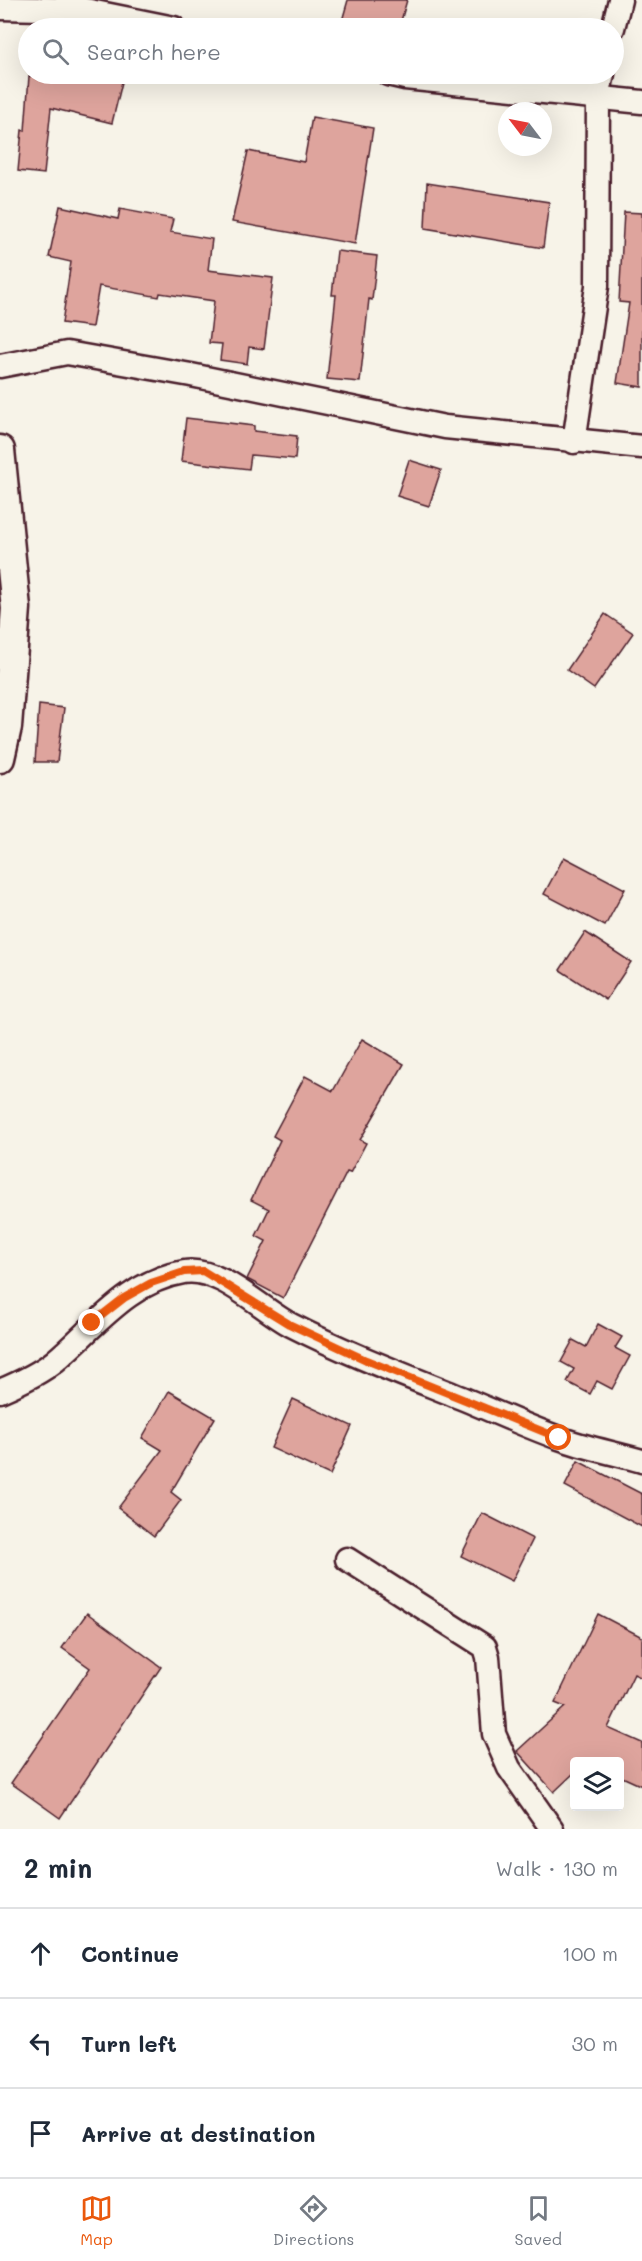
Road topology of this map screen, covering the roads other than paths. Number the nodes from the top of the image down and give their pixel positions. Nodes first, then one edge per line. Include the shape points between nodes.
1 (620, 0) edge
2 (0, 8) edge
3 (125, 18) edge
4 (616, 18) edge
5 (466, 84) edge
6 (600, 84) edge
7 (597, 97) junction
8 (642, 102) edge
9 (0, 366) edge
10 (574, 442) junction
11 (642, 447) edge
12 (0, 450) edge
13 (0, 758) edge
14 (0, 1391) edge
15 (642, 1461) edge
16 (347, 1558) dead end
17 (552, 1829) edge

1 - 4 street
2 - 3 street via 85,10
5 - 7 street
6 - 7 street
7 - 8 street
7 - 10 street via 597,286
9 - 10 street via 67,353 445,428
10 - 11 street
12 - 13 street via 16,608 7,727
14 - 15 street via 55,1361 92,1323 124,1298 162,1279 203,1271 289,1324 366,1360 559,1438
16 - 17 street via 485,1647 494,1734 509,1768

